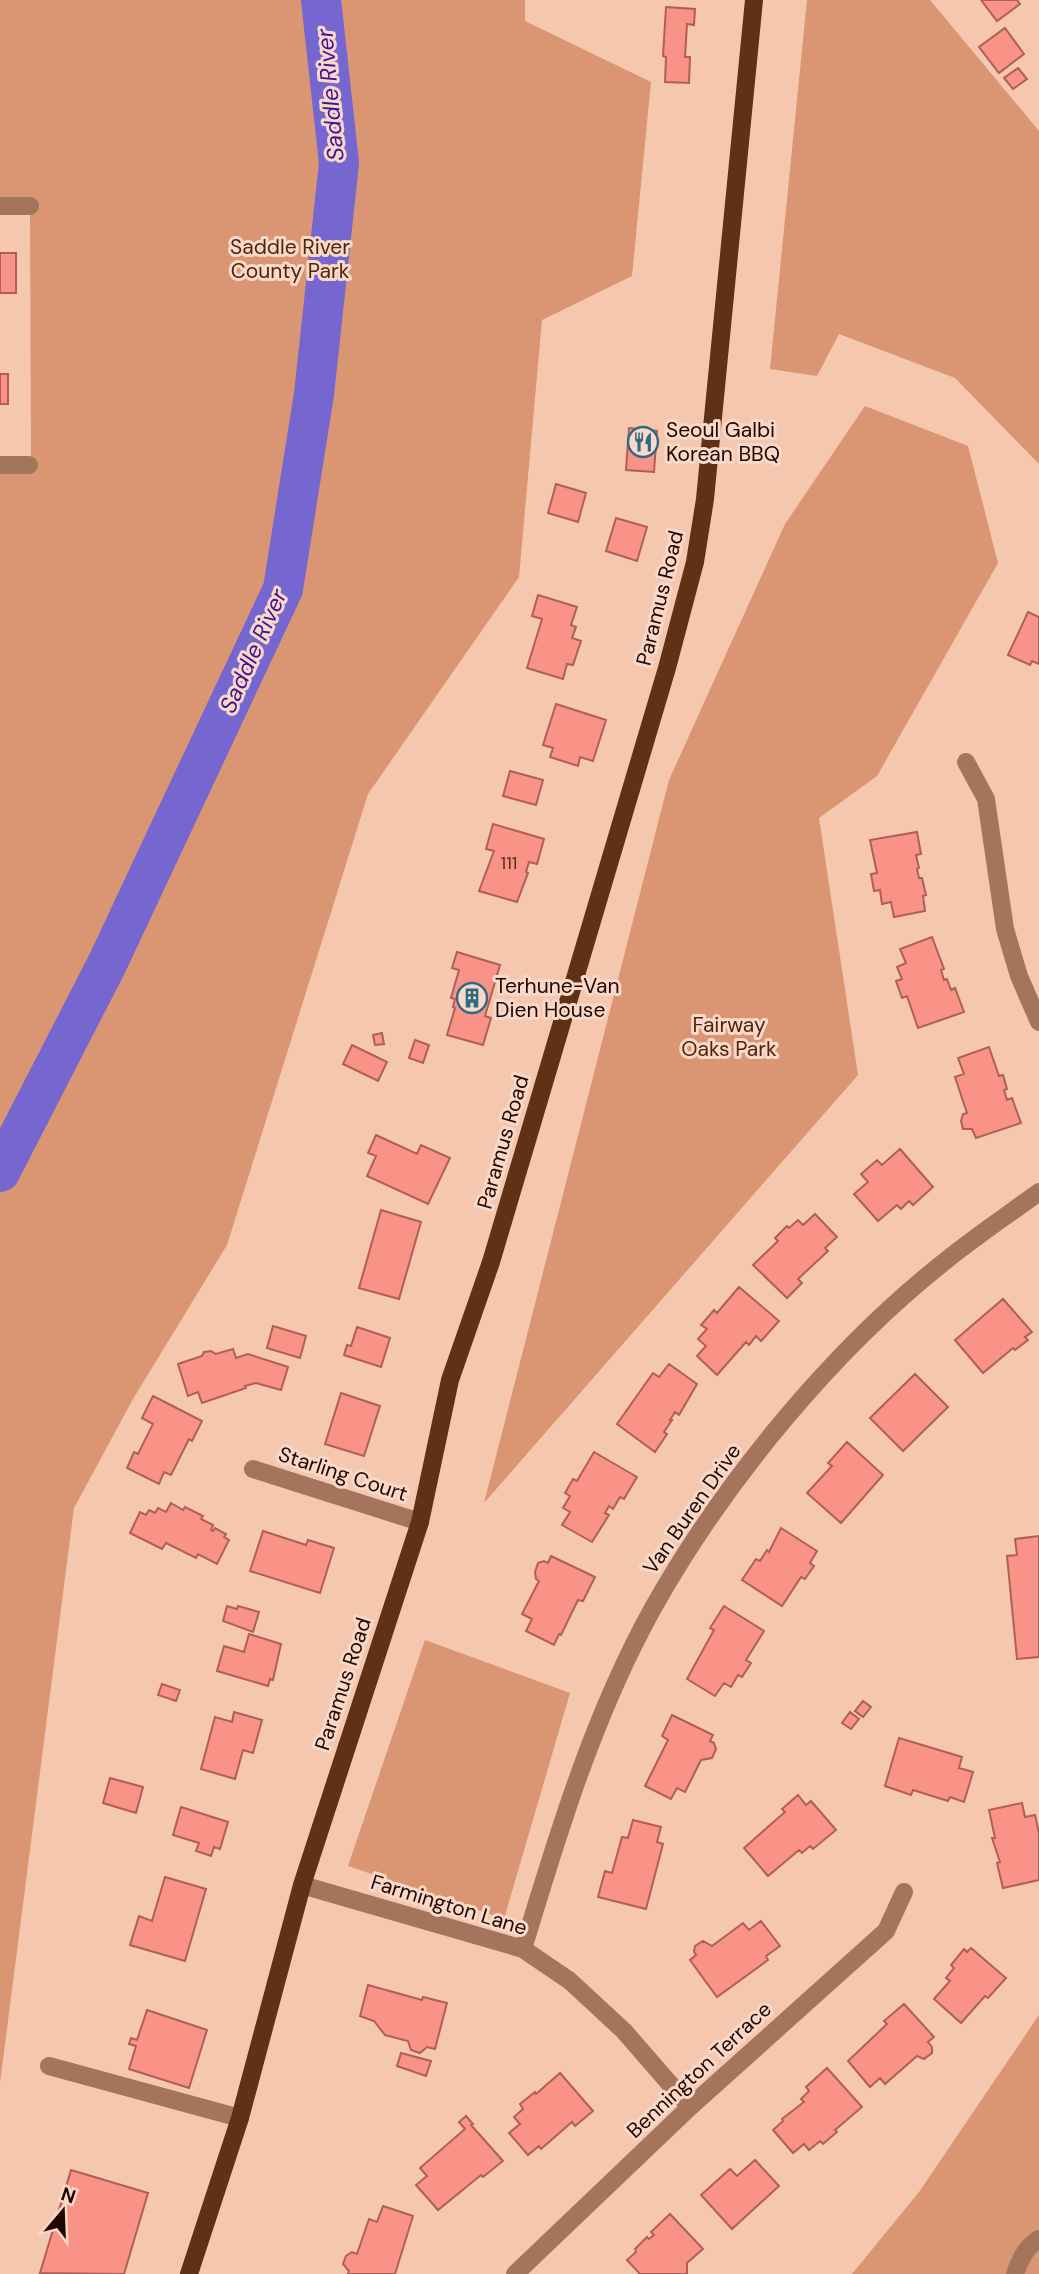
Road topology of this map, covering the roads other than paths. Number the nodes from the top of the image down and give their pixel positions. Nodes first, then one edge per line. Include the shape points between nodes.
1 (754, 0) edge
2 (0, 206) edge
3 (30, 206) dead end
4 (0, 465) edge
5 (29, 465) dead end
6 (966, 762) dead end
7 (1039, 1022) edge
8 (1039, 1192) edge
9 (253, 1469) dead end
10 (419, 1522) junction
11 (302, 1885) junction
12 (904, 1892) dead end
13 (523, 1949) junction
14 (49, 2066) dead end
15 (690, 2107) junction
16 (240, 2118) junction
17 (1039, 2239) edge
18 (188, 2274) edge
19 (515, 2274) edge
20 (1014, 2274) edge

1 - 10 main road, Paramus Road via 695,562 491,1262 450,1380
2 - 3 street
4 - 5 street
6 - 7 street via 986,799 1005,929 1018,976
8 - 13 street, Van Buren Drive via 948,1258 841,1357 786,1419 684,1555 652,1610 586,1756
9 - 10 street, Starling Court
10 - 11 main road, Paramus Road
11 - 13 street, Farmington Lane
11 - 16 main road, Paramus Road
12 - 15 street, Bennington Terrace via 886,1931
13 - 15 street, Farmington Lane via 570,1981 624,2031
14 - 16 street
15 - 19 street, Bennington Terrace
16 - 18 main road, Paramus Road
17 - 20 street

